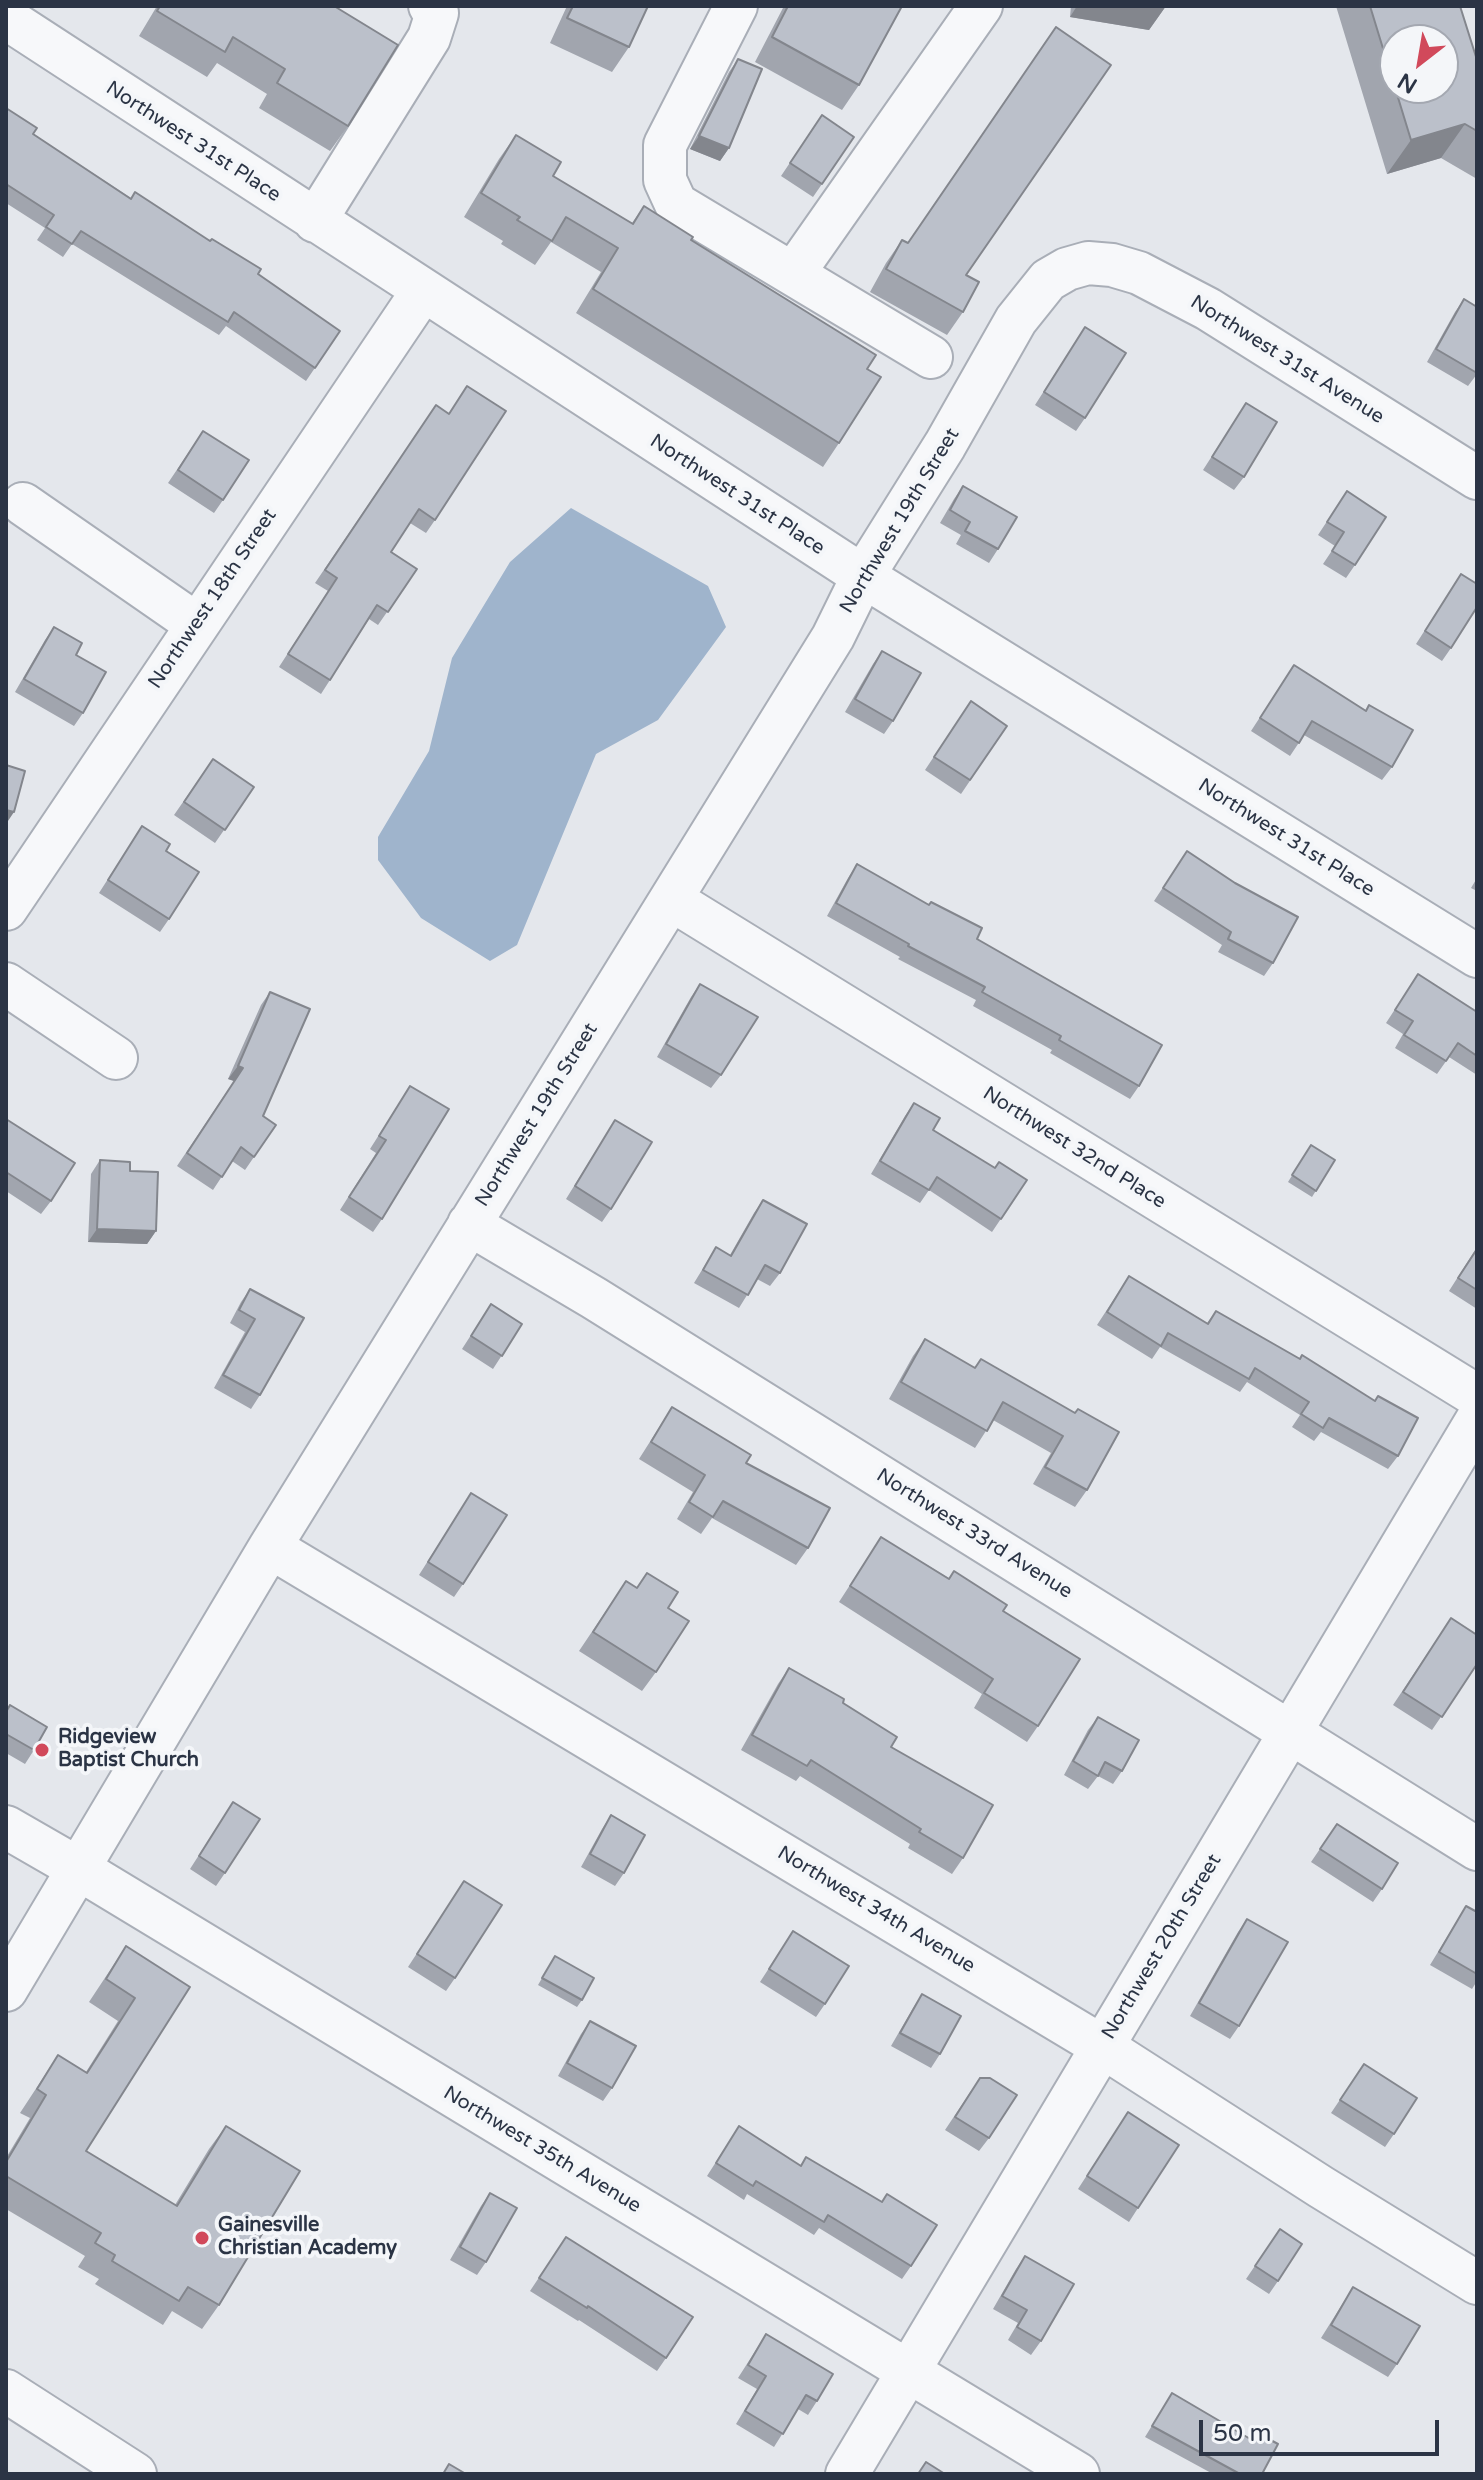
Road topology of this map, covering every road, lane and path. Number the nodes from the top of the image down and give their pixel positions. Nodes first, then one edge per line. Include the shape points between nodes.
1 (430, 6) edge
2 (736, 6) edge
3 (981, 6) edge
4 (6, 18) edge
5 (315, 221) junction
6 (1088, 263) joint
7 (793, 274) junction
8 (422, 292) junction
9 (931, 357) dead end
10 (1477, 478) edge
11 (23, 504) dead end
12 (863, 576) junction
13 (196, 624) junction
14 (672, 900) junction
15 (6, 909) edge
16 (1477, 956) edge
17 (6, 984) edge
18 (116, 1058) dead end
19 (469, 1224) junction
20 (1477, 1396) edge
21 (1477, 1420) edge
22 (270, 1547) junction
23 (1292, 1731) junction
24 (6, 1827) edge
25 (1477, 1849) edge
26 (79, 1869) junction
27 (6, 1990) edge
28 (1103, 2047) junction
29 (1477, 2283) edge
30 (909, 2371) junction
31 (6, 2391) edge
32 (135, 2474) edge
33 (847, 2474) edge
34 (1078, 2474) edge

1 - 5 street via 437,13 429,38
2 - 7 street via 665,145 665,180 676,204
3 - 7 street
4 - 5 street, Northwest 31st Place
5 - 8 street, Northwest 31st Place
6 - 10 street, Northwest 31st Avenue via 1139,273 1208,309
6 - 12 street, Northwest 19th Street via 1048,280 1016,320
7 - 9 street
8 - 12 street, Northwest 31st Place
8 - 13 street, Northwest 18th Street
11 - 13 street
12 - 14 street, Northwest 19th Street via 833,637
12 - 16 street, Northwest 31st Place
13 - 15 street, Northwest 18th Street
14 - 19 street, Northwest 19th Street
14 - 20 street, Northwest 32nd Place
17 - 18 street
19 - 22 street, Northwest 19th Street
19 - 23 street, Northwest 33rd Avenue
21 - 23 street, Northwest 20th Street
22 - 26 street, Northwest 19th Street
22 - 28 street, Northwest 34th Avenue
23 - 25 street, Northwest 33rd Avenue
23 - 28 street, Northwest 20th Street
24 - 26 street, Northwest 35th Avenue
26 - 27 street, Northwest 19th Street
26 - 30 street, Northwest 35th Avenue
28 - 29 street, Northwest 34th Avenue
28 - 30 street, Northwest 20th Street
30 - 33 street, Northwest 20th Street
30 - 34 street, Northwest 35th Avenue
31 - 32 street

